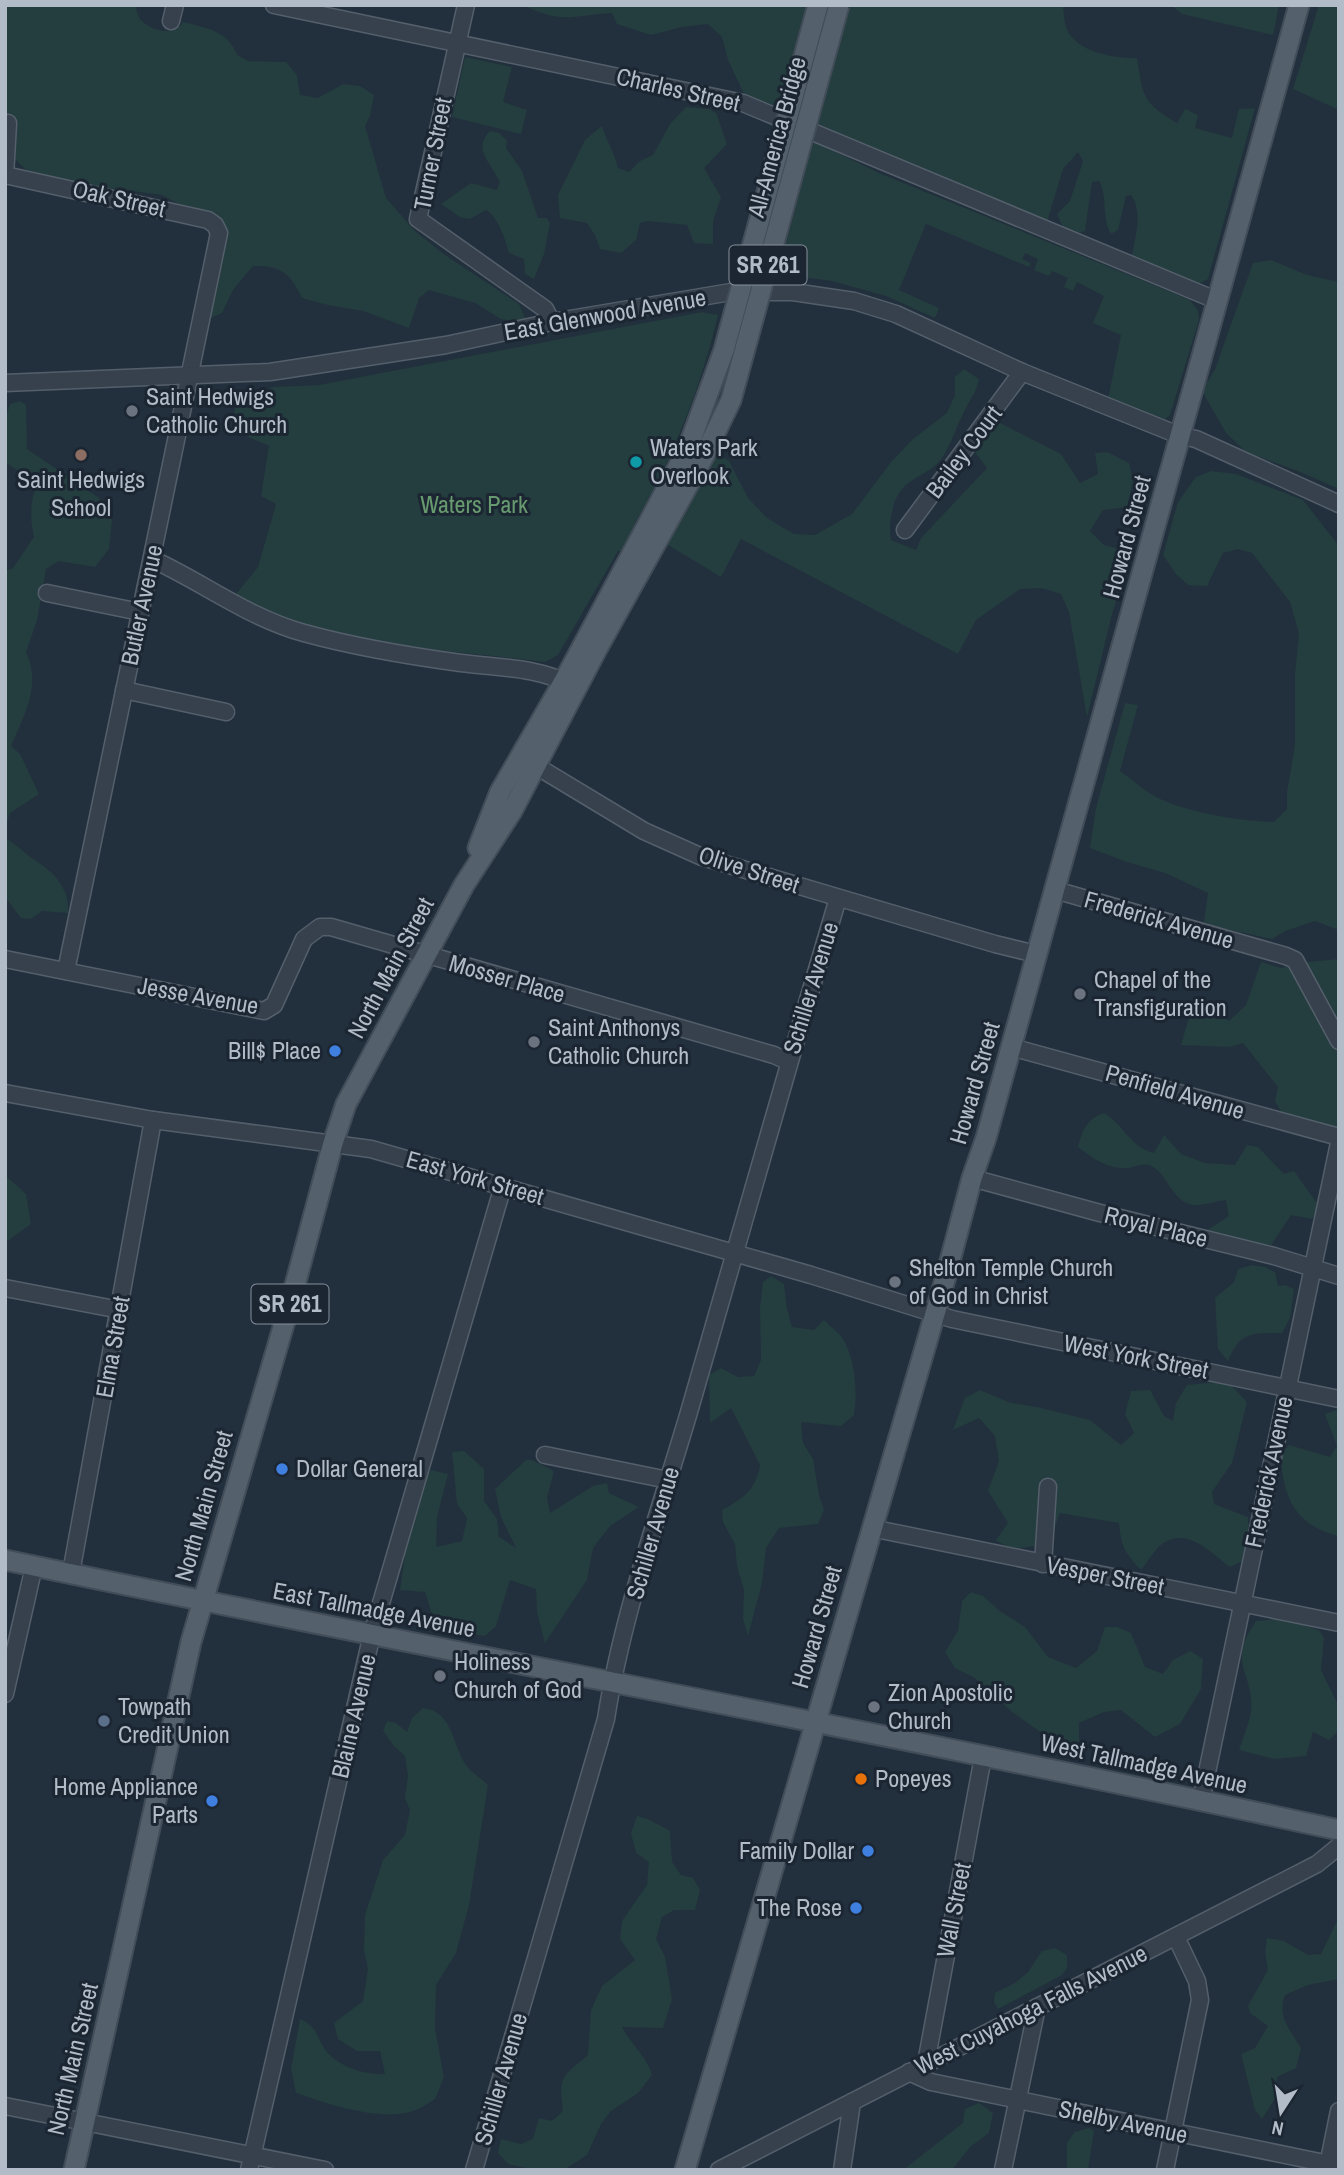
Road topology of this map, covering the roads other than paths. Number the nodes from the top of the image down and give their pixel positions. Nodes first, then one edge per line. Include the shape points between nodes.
1 (274, 5) edge
2 (466, 5) edge
3 (818, 5) edge
4 (839, 5) edge
5 (1298, 5) edge
6 (456, 43) junction
7 (8, 123) dead end
8 (5, 175) edge
9 (218, 240) joint
10 (1218, 301) junction
11 (552, 322) junction
12 (1022, 372) junction
13 (188, 377) junction
14 (5, 383) edge
15 (1181, 436) junction
16 (1339, 504) edge
17 (664, 512) junction
18 (905, 530) dead end
19 (152, 559) junction
20 (47, 593) dead end
21 (140, 612) junction
22 (574, 676) junction
23 (124, 690) junction
24 (226, 712) dead end
25 (528, 760) junction
26 (1055, 890) junction
27 (838, 898) junction
28 (1036, 954) junction
29 (426, 955) junction
30 (5, 959) edge
31 (66, 971) junction
32 (1339, 1041) edge
33 (1011, 1047) junction
34 (789, 1062) junction
35 (5, 1093) edge
36 (153, 1120) junction
37 (1339, 1137) edge
38 (333, 1143) junction
39 (1339, 1143) edge
40 (972, 1178) junction
41 (503, 1186) junction
42 (734, 1253) junction
43 (1312, 1267) junction
44 (1339, 1276) edge
45 (5, 1288) edge
46 (120, 1310) junction
47 (934, 1312) junction
48 (1286, 1390) junction
49 (1339, 1399) edge
50 (545, 1455) dead end
51 (668, 1480) junction
52 (1048, 1487) dead end
53 (871, 1528) junction
54 (5, 1560) edge
55 (1043, 1563) junction
56 (34, 1566) junction
57 (71, 1573) junction
58 (202, 1602) junction
59 (1242, 1603) junction
60 (1339, 1623) edge
61 (372, 1634) junction
62 (611, 1682) junction
63 (5, 1694) edge
64 (815, 1722) junction
65 (983, 1757) junction
66 (1201, 1801) junction
67 (1339, 1830) edge
68 (1339, 1846) edge
69 (1175, 1937) junction
70 (1037, 2007) junction
71 (926, 2063) junction
72 (909, 2072) junction
73 (1018, 2100) junction
74 (852, 2102) junction
75 (5, 2106) edge
76 (1339, 2111) edge
77 (83, 2122) junction
78 (1172, 2132) junction
79 (251, 2162) edge
80 (1331, 2166) edge
81 (74, 2170) edge
82 (325, 2170) edge
83 (474, 2170) edge
84 (685, 2170) edge
85 (719, 2170) edge
86 (842, 2170) edge
87 (1003, 2170) edge
88 (1165, 2170) edge

1 - 6 street, Charles Street
2 - 6 street, Turner Street
3 - 17 main road, All-America Bridge / SR 261, bridge via 724,350
4 - 17 main road, All-America Bridge / SR 261, bridge via 731,400 704,456
5 - 10 main road, Howard Street
6 - 10 street, Charles Street via 743,103
6 - 11 street, Turner Street via 418,219 545,309
7 - 8 street
8 - 9 street, Oak Street via 208,220 219,230
9 - 13 street, Butler Avenue
10 - 15 main road, Howard Street
11 - 12 street, East Glenwood Avenue via 730,292 793,292 854,301 896,314
11 - 13 street, East Glenwood Avenue via 301,369
12 - 15 street, East Glenwood Avenue
12 - 18 street, Bailey Court
13 - 14 street, East Glenwood Avenue
13 - 19 street, Butler Avenue
15 - 16 street, East Glenwood Avenue
15 - 26 main road, Howard Street
17 - 22 main road, North Main Street / SR 261
19 - 21 street, Butler Avenue
19 - 22 street via 252,614 303,633 461,663
20 - 21 street
21 - 23 street, Butler Avenue
22 - 25 main road, North Main Street / SR 261
23 - 24 street
23 - 31 street, Butler Avenue
25 - 27 street, Olive Street via 669,843 737,869
25 - 29 main road, North Main Street / SR 261 via 512,811
26 - 28 main road, Howard Street
26 - 32 street, Frederick Avenue via 1295,960
27 - 28 street, Olive Street
27 - 34 street, Schiller Avenue
28 - 33 main road, Howard Street
29 - 31 street, Jesse Avenue via 320,927 304,939 274,1005 264,1011
29 - 34 street, Mosser Place
29 - 38 main road, North Main Street / SR 261 via 346,1104
30 - 31 street, Jesse Avenue
33 - 37 street, Penfield Avenue
33 - 40 main road, Howard Street
34 - 42 street, Schiller Avenue
35 - 36 street, East York Street
36 - 38 street, East York Street
36 - 46 street, Elma Street
38 - 41 street, East York Street
38 - 58 main road, North Main Street / SR 261
39 - 43 street, Frederick Avenue
40 - 43 street, Royal Place
40 - 47 main road, Howard Street
41 - 42 street, East York Street
41 - 61 street, Blaine Avenue
42 - 47 street, East York Street
42 - 51 street, Schiller Avenue
43 - 44 street, Royal Place
43 - 48 street, Frederick Avenue
45 - 46 street
46 - 57 street, Elma Street
47 - 48 street, West York Street
47 - 53 main road, Howard Street
48 - 49 street, West York Street
48 - 59 street, Frederick Avenue
50 - 51 street
51 - 62 street, Schiller Avenue
52 - 55 street
53 - 55 street, Vesper Street
53 - 64 main road, Howard Street
54 - 56 main road, East Tallmadge Avenue
55 - 59 street, Vesper Street
56 - 57 main road, East Tallmadge Avenue
56 - 63 street
57 - 58 main road, East Tallmadge Avenue
58 - 61 main road, East Tallmadge Avenue
58 - 77 main road, North Main Street
59 - 60 street, Vesper Street
59 - 66 street, Frederick Avenue
61 - 62 main road, East Tallmadge Avenue
61 - 79 street, Blaine Avenue
62 - 64 main road, East Tallmadge Avenue
62 - 83 street, Schiller Avenue via 606,1719
64 - 65 main road, West Tallmadge Avenue
64 - 84 main road, Howard Street
65 - 66 main road, West Tallmadge Avenue
65 - 71 street, Wall Street
66 - 67 main road, West Tallmadge Avenue
68 - 69 street, West Cuyahoga Falls Avenue via 1317,1864
69 - 70 street, West Cuyahoga Falls Avenue
69 - 78 street via 1197,1981 1200,2000
70 - 71 street, West Cuyahoga Falls Avenue
70 - 73 street
71 - 72 street, West Cuyahoga Falls Avenue
72 - 73 street, Shelby Avenue via 931,2082
72 - 74 street, West Cuyahoga Falls Avenue
73 - 78 street, Shelby Avenue
73 - 87 street
74 - 85 street, West Cuyahoga Falls Avenue
74 - 86 street
75 - 77 street
76 - 80 street
77 - 79 street
77 - 81 main road, North Main Street
78 - 80 street, Shelby Avenue
78 - 88 street
79 - 82 street

